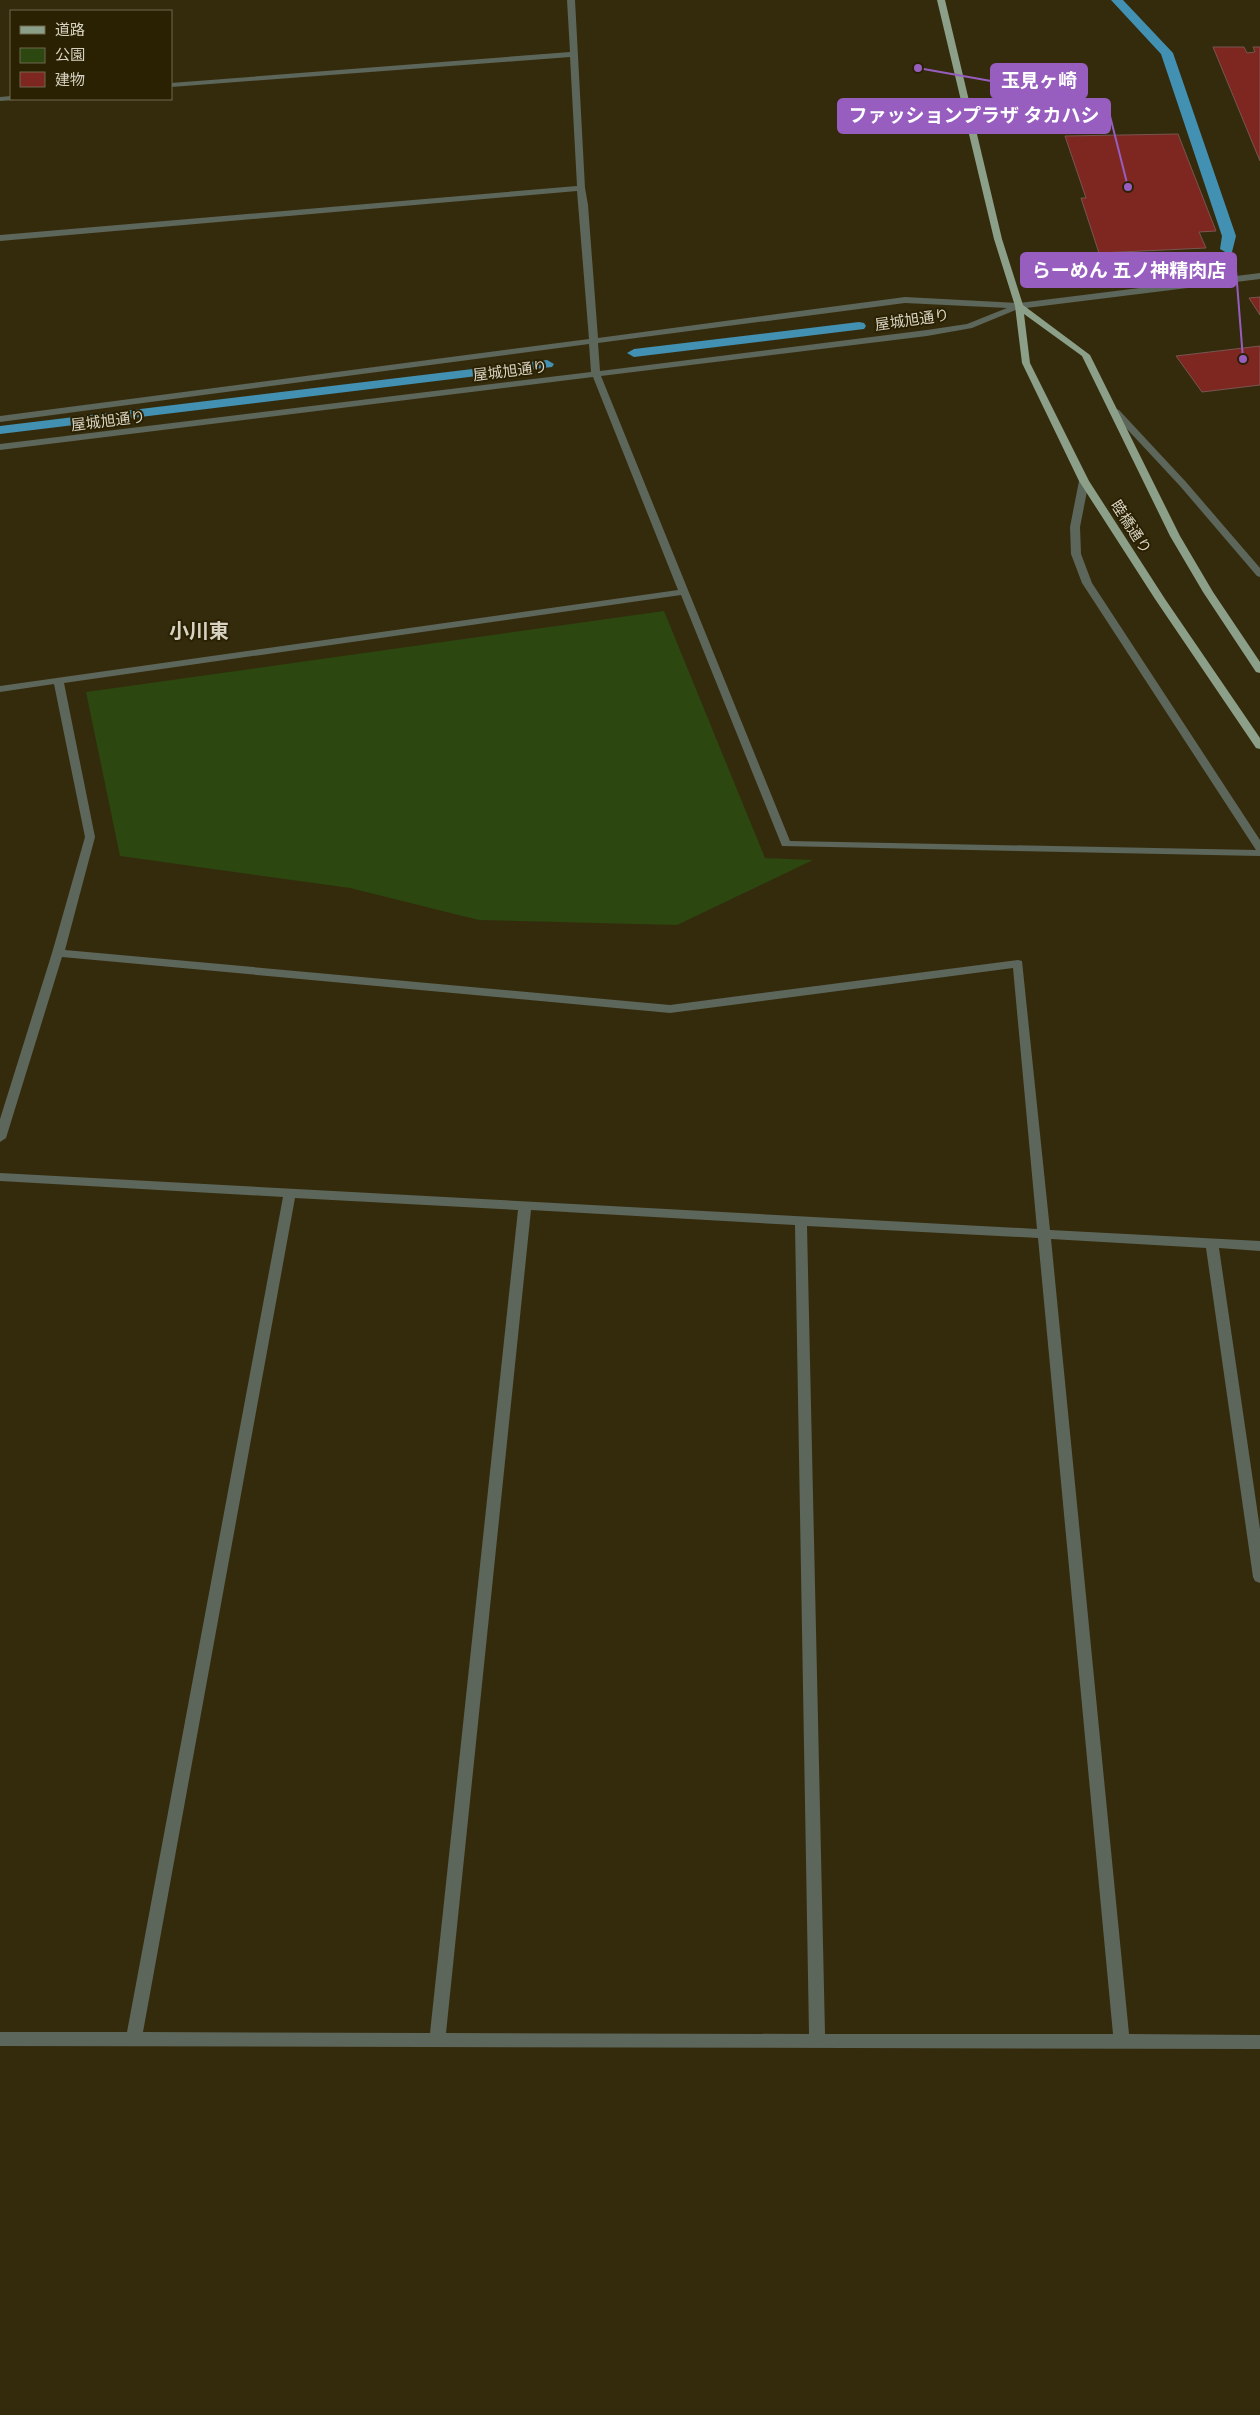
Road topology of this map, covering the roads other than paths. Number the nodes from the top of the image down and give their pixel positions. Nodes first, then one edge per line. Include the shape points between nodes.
1 (571, 0) edge
2 (941, 0) edge
3 (574, 54) junction
4 (172, 85) edge
5 (580, 188) junction
6 (0, 238) edge
7 (1260, 276) edge
8 (1019, 306) junction
9 (593, 341) junction
10 (596, 374) junction
11 (1116, 412) junction
12 (0, 419) edge
13 (0, 446) edge
14 (1084, 482) junction
15 (1260, 574) edge
16 (684, 592) junction
17 (1260, 670) edge
18 (58, 680) junction
19 (0, 689) edge
20 (1260, 746) edge
21 (1260, 848) edge
22 (1260, 853) edge
23 (58, 953) junction
24 (0, 1138) edge
25 (0, 1177) edge
26 (290, 1193) junction
27 (525, 1206) junction
28 (801, 1221) junction
29 (1044, 1234) junction
30 (1212, 1244) junction
31 (1260, 1246) edge
32 (1260, 1578) edge
33 (0, 2039) edge
34 (134, 2040) junction
35 (437, 2040) junction
36 (817, 2041) junction
37 (1122, 2042) junction
38 (1260, 2042) edge

1 - 3 street
2 - 8 main road, 睦橋通り via 998,239
3 - 4 street
3 - 5 street
5 - 6 street
5 - 9 street via 584,205
7 - 8 street, 屋城旭通り
8 - 9 street, 屋城旭通り via 905,300
8 - 10 street, 屋城旭通り via 969,326
8 - 11 main road, 睦橋通り via 1086,355
8 - 14 main road, 睦橋通り via 1026,363
9 - 10 street
9 - 12 street, 屋城旭通り
10 - 13 street, 屋城旭通り
10 - 16 street
11 - 15 street
11 - 17 main road, 睦橋通り via 1175,536
14 - 20 main road, 睦橋通り
14 - 21 street via 1075,527 1075,545 1087,583
16 - 18 street
16 - 22 street via 786,844
18 - 19 street
18 - 23 street via 90,837
23 - 24 street
23 - 29 street via 670,1009 1018,964
25 - 26 street
26 - 27 street
26 - 34 street
27 - 28 street
27 - 35 street
28 - 29 street
28 - 36 street
29 - 30 street
29 - 37 street
30 - 31 street
30 - 32 street
33 - 34 street
34 - 35 street
35 - 36 street
36 - 37 street
37 - 38 street

